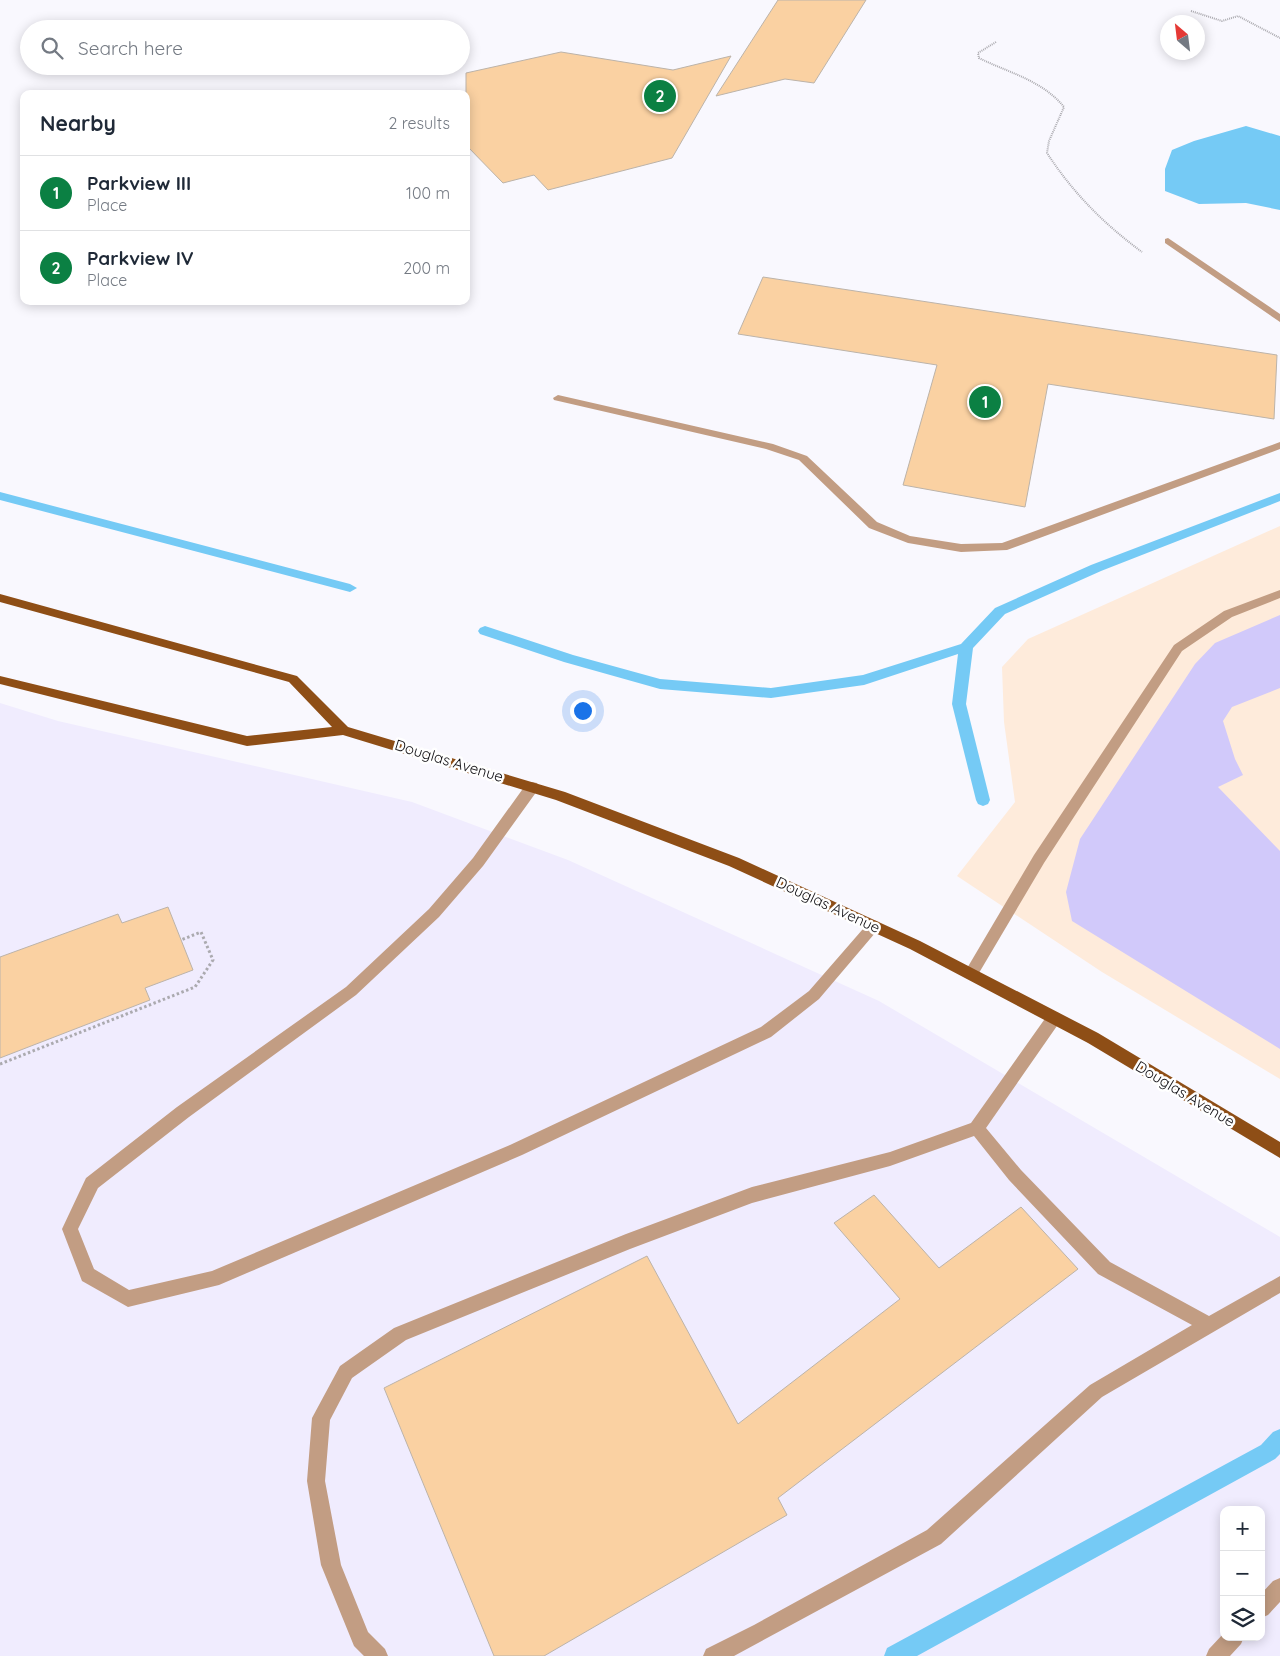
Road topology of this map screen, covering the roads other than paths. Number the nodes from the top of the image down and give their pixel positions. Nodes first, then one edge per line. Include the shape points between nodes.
1 (1168, 241) dead end
2 (1280, 319) edge
3 (558, 398) dead end
4 (1280, 445) edge
5 (1280, 594) edge
6 (0, 598) edge
7 (0, 680) edge
8 (344, 730) junction
9 (532, 787) junction
10 (874, 926) junction
11 (971, 974) junction
12 (1054, 1018) junction
13 (977, 1128) junction
14 (1280, 1151) edge
15 (1280, 1284) edge
16 (1209, 1326) junction
17 (1280, 1588) edge
18 (1265, 1604) edge
19 (1230, 1641) edge
20 (378, 1656) edge
21 (713, 1656) edge
22 (1216, 1656) edge

1 - 2 lane
3 - 4 lane via 769,446 803,458 873,525 908,539 960,548 1003,547
5 - 11 lane via 1228,614 1178,648 1039,859
6 - 8 main road, Douglas Avenue via 293,679
7 - 8 main road, Douglas Avenue via 247,741
8 - 9 main road, Douglas Avenue
9 - 10 main road, Douglas Avenue via 734,862
9 - 10 lane via 478,862 434,913 351,991 92,1182 70,1229 88,1275 128,1299 213,1280 516,1150 766,1032 814,995
10 - 11 main road, Douglas Avenue
11 - 12 main road, Douglas Avenue
12 - 13 lane
12 - 14 main road, Douglas Avenue via 1093,1038
13 - 16 lane via 1015,1175 1104,1268
13 - 20 lane via 890,1159 752,1195 626,1242 400,1334 346,1372 321,1418 316,1482 330,1565 361,1639
15 - 16 lane
16 - 21 lane via 1096,1391 934,1537
17 - 18 lane
19 - 22 lane

